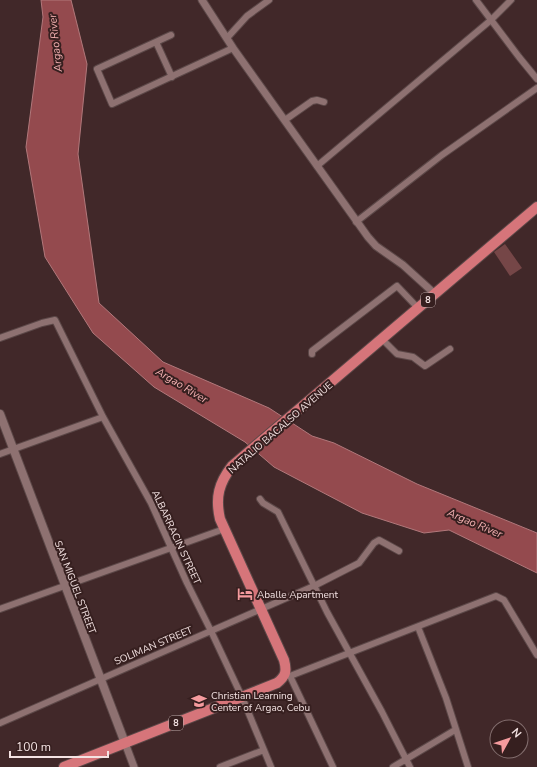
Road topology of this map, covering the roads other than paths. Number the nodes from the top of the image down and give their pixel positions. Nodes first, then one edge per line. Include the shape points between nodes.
1 (202, 0) edge
2 (269, 0) edge
3 (476, 0) edge
4 (511, 0) edge
5 (491, 20) junction
6 (171, 35) dead end
7 (226, 38) junction
8 (156, 42) junction
9 (233, 48) junction
10 (172, 77) junction
11 (537, 79) edge
12 (537, 88) edge
13 (324, 102) dead end
14 (285, 120) junction
15 (317, 166) junction
16 (537, 207) edge
17 (356, 222) junction
18 (434, 294) junction
19 (418, 308) junction
20 (0, 338) edge
21 (382, 339) junction
22 (450, 349) dead end
23 (312, 354) dead end
24 (0, 414) edge
25 (103, 417) junction
26 (13, 449) junction
27 (0, 454) edge
28 (260, 499) dead end
29 (224, 529) junction
30 (171, 548) junction
31 (399, 551) dead end
32 (66, 586) junction
33 (314, 586) junction
34 (0, 609) edge
35 (261, 610) junction
36 (418, 627) junction
37 (212, 631) junction
38 (350, 655) junction
39 (537, 655) edge
40 (288, 675) junction
41 (100, 678) junction
42 (242, 697) junction
43 (0, 723) edge
44 (455, 730) junction
45 (125, 743) junction
46 (264, 750) junction
47 (406, 759) junction
48 (64, 767) edge
49 (134, 767) edge
50 (220, 767) edge
51 (271, 767) edge
52 (333, 767) edge
53 (393, 767) edge
54 (410, 767) edge
55 (468, 767) edge

1 - 7 street
2 - 7 street via 247,16
3 - 5 street
4 - 5 street
5 - 11 street
5 - 15 street
6 - 8 street
7 - 9 street
8 - 10 street
8 - 10 street via 97,69 112,104
9 - 10 street
9 - 14 street
12 - 17 street
13 - 14 street via 312,101
14 - 15 street
15 - 17 street
16 - 18 highway, NATALIO BACALSO AVENUE / 8
17 - 18 street via 376,246 403,265
18 - 19 highway, NATALIO BACALSO AVENUE / 8
19 - 21 highway, NATALIO BACALSO AVENUE / 8
19 - 23 street via 397,286
20 - 25 street, ALBARRACIN STREET via 55,320
21 - 22 street via 397,354 413,357 425,366
21 - 29 highway, NATALIO BACALSO AVENUE / 8 via 232,466 224,476 217,496
24 - 26 main road, SAN MIGUEL STREET
25 - 26 street
25 - 30 street, ALBARRACIN STREET via 151,503
26 - 27 street
26 - 32 main road, SAN MIGUEL STREET
28 - 33 street via 278,512
29 - 30 street
29 - 35 highway, NATALIO BACALSO AVENUE / 8
30 - 32 street
30 - 37 street, ALBARRACIN STREET
31 - 33 street, SOLIMAN STREET via 379,540 360,563
32 - 34 street
32 - 41 main road, SAN MIGUEL STREET
33 - 35 street, SOLIMAN STREET
33 - 38 street
35 - 37 street, SOLIMAN STREET
35 - 40 highway, NATALIO BACALSO AVENUE / 8 via 284,660
36 - 38 street
36 - 39 street via 496,596 504,600
36 - 44 street via 446,698
37 - 41 street, SOLIMAN STREET
37 - 42 street, ALBARRACIN STREET
38 - 40 street
38 - 47 street
40 - 42 highway, 8 via 277,683
40 - 52 street
41 - 43 street, SOLIMAN STREET
41 - 45 main road, SAN MIGUEL STREET
42 - 45 highway, 8
42 - 46 street, ALBARRACIN STREET
44 - 47 street
44 - 55 street
45 - 48 highway, 8
45 - 49 street, SAN MIGUEL STREET
46 - 50 street
46 - 51 street, ALBARRACIN STREET
47 - 53 street
47 - 54 street

